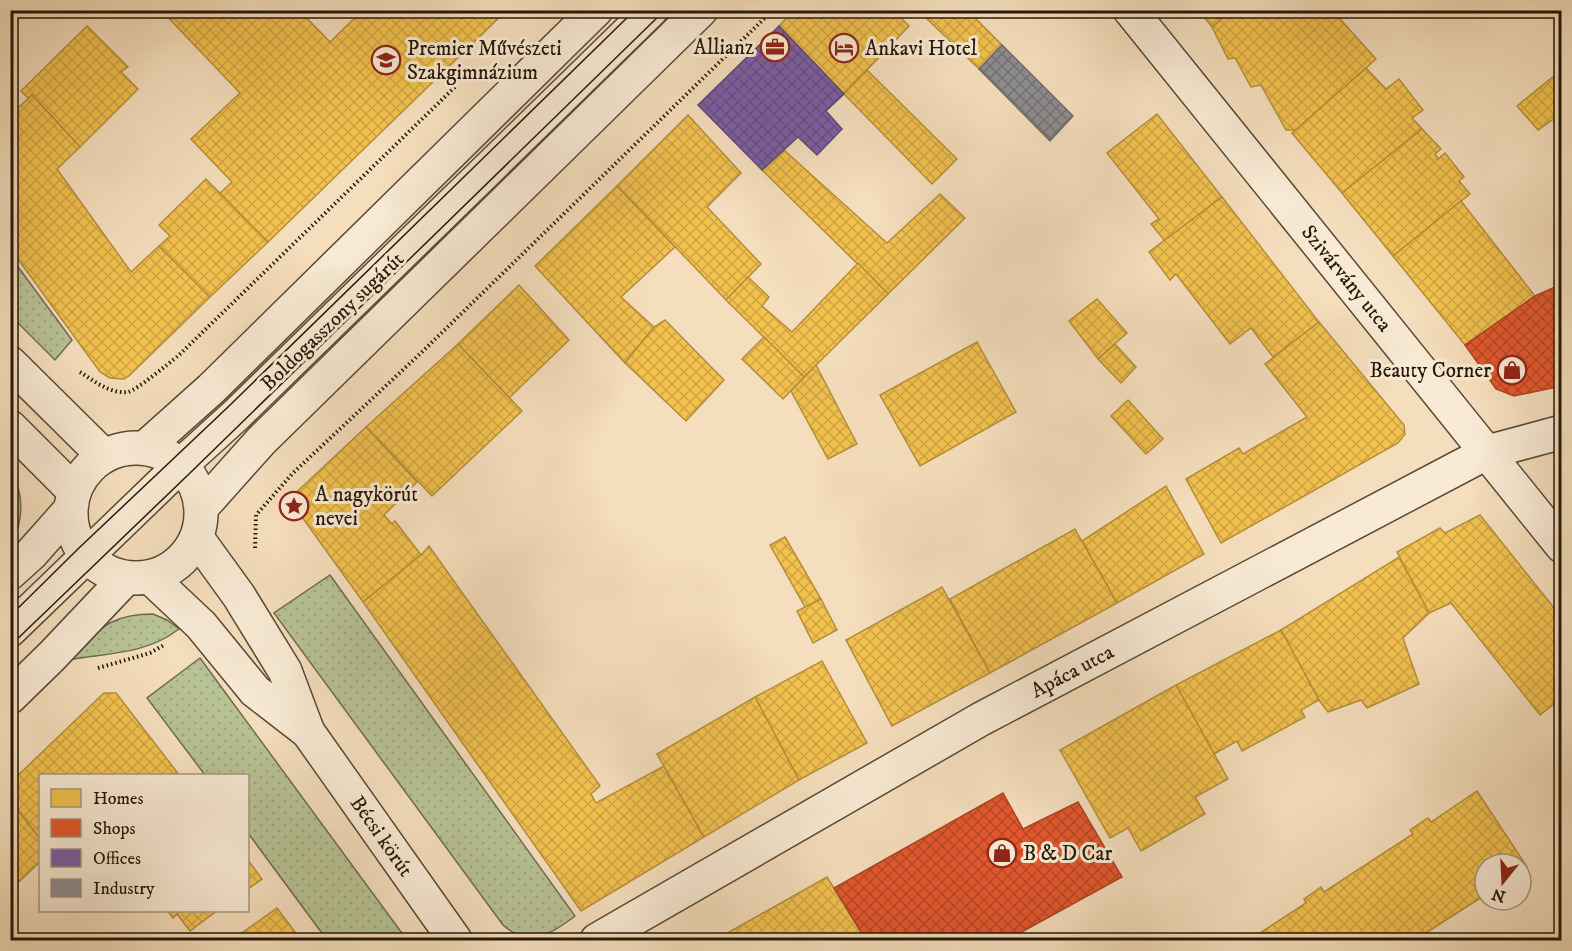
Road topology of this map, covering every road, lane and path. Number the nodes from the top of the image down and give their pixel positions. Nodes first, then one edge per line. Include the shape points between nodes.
1 (596, 10) edge
2 (651, 10) edge
3 (701, 10) edge
4 (773, 10) edge
5 (1130, 10) edge
6 (458, 85) dead end
7 (10, 363) edge
8 (49, 404) junction
9 (10, 427) edge
10 (1562, 432) edge
11 (145, 448) junction
12 (1488, 452) junction
13 (104, 456) junction
14 (181, 465) junction
15 (72, 500) junction
16 (199, 523) junction
17 (1562, 546) edge
18 (87, 556) junction
19 (10, 573) edge
20 (138, 577) junction
21 (239, 596) junction
22 (201, 625) junction
23 (10, 630) edge
24 (95, 669) dead end
25 (10, 697) edge
26 (308, 732) junction
27 (455, 940) edge
28 (597, 940) edge

1 - 11 street, Boldogasszony sugárút via 211,390
2 - 14 street, Boldogasszony sugárút
3 - 16 street, Boldogasszony sugárút via 270,432
4 - 21 path via 293,473 256,515 256,580
5 - 12 street, Szivárvány utca
6 - 8 path via 178,356 130,392 105,387 76,370
7 - 8 street
8 - 13 street
9 - 15 street
10 - 12 street, Apáca utca
11 - 13 street via 131,447
11 - 14 street
12 - 17 street, Szivárvány utca
12 - 28 street, Apáca utca via 981,719
13 - 15 street via 86,471
14 - 16 street, Bécsi körút via 197,490
14 - 18 street, Boldogasszony sugárút
15 - 18 street via 74,536
15 - 19 street via 31,554
16 - 20 street, Boldogasszony sugárút via 186,556 170,569
16 - 21 street, Bécsi körút
18 - 20 street via 110,573
18 - 23 street, Boldogasszony sugárút
20 - 22 street, Bécsi körút
20 - 25 street
21 - 26 street, Bécsi körút via 285,670
22 - 24 path via 150,653
22 - 26 street, Bécsi körút via 255,691
26 - 27 street, Bécsi körút

